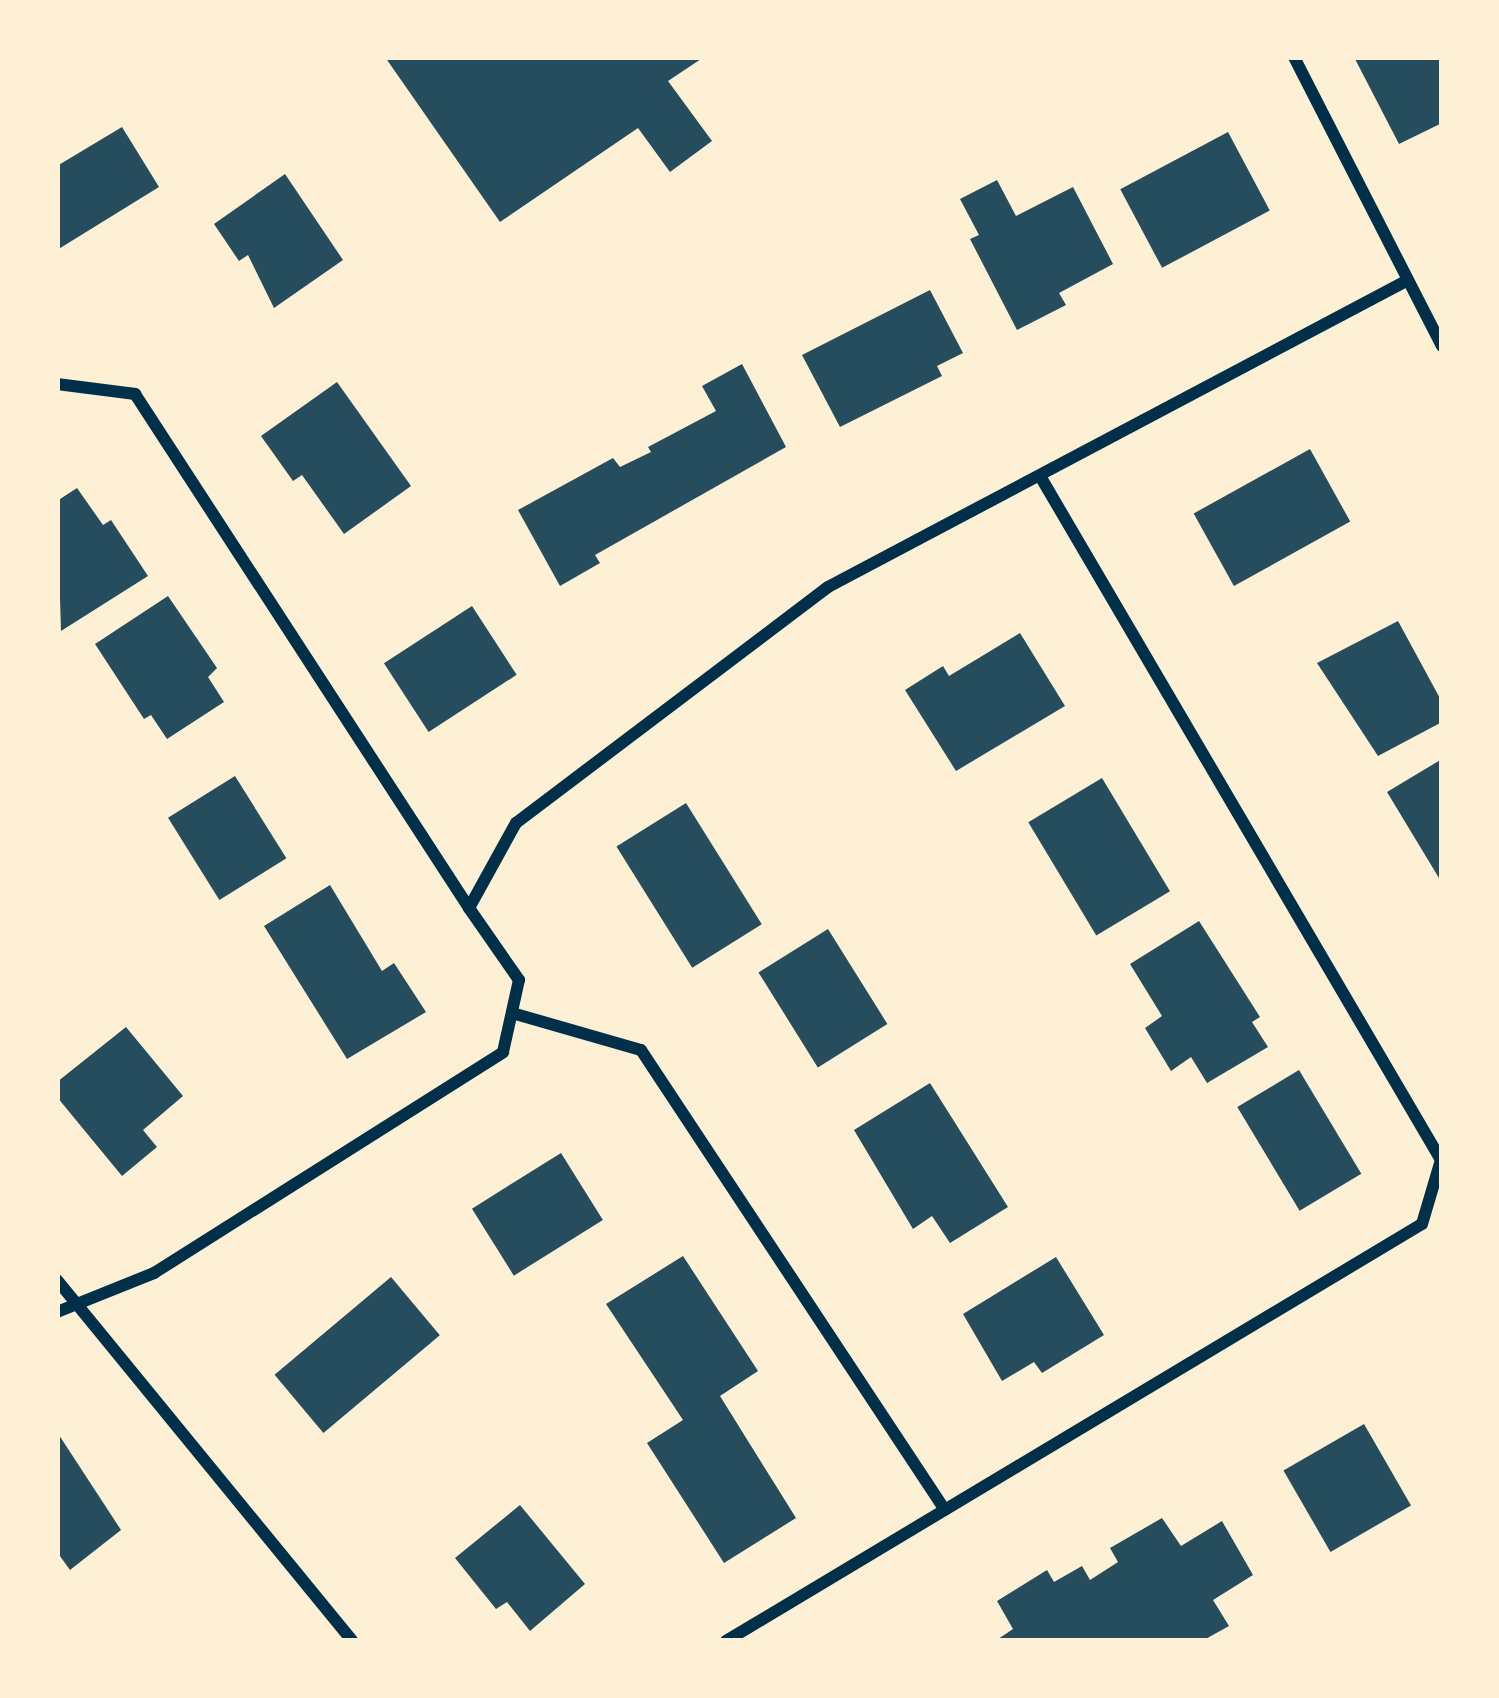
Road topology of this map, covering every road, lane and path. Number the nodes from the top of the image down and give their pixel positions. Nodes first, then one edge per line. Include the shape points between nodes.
1 (1294, 57) edge
2 (1408, 280) junction
3 (1442, 346) edge
4 (57, 384) edge
5 (1040, 476) junction
6 (469, 908) junction
7 (512, 1013) junction
8 (57, 1280) edge
9 (75, 1302) junction
10 (57, 1312) edge
11 (945, 1510) junction
12 (352, 1641) edge
13 (726, 1641) edge

1 - 2 street
2 - 3 street
2 - 5 street
4 - 6 street via 135,394
5 - 6 street via 828,587 607,754 516,824
5 - 11 street via 1441,1160 1422,1224
6 - 7 street via 519,980
7 - 9 street via 503,1052 154,1274
7 - 11 street via 641,1050
8 - 9 street
9 - 10 street
9 - 12 street
11 - 13 street

